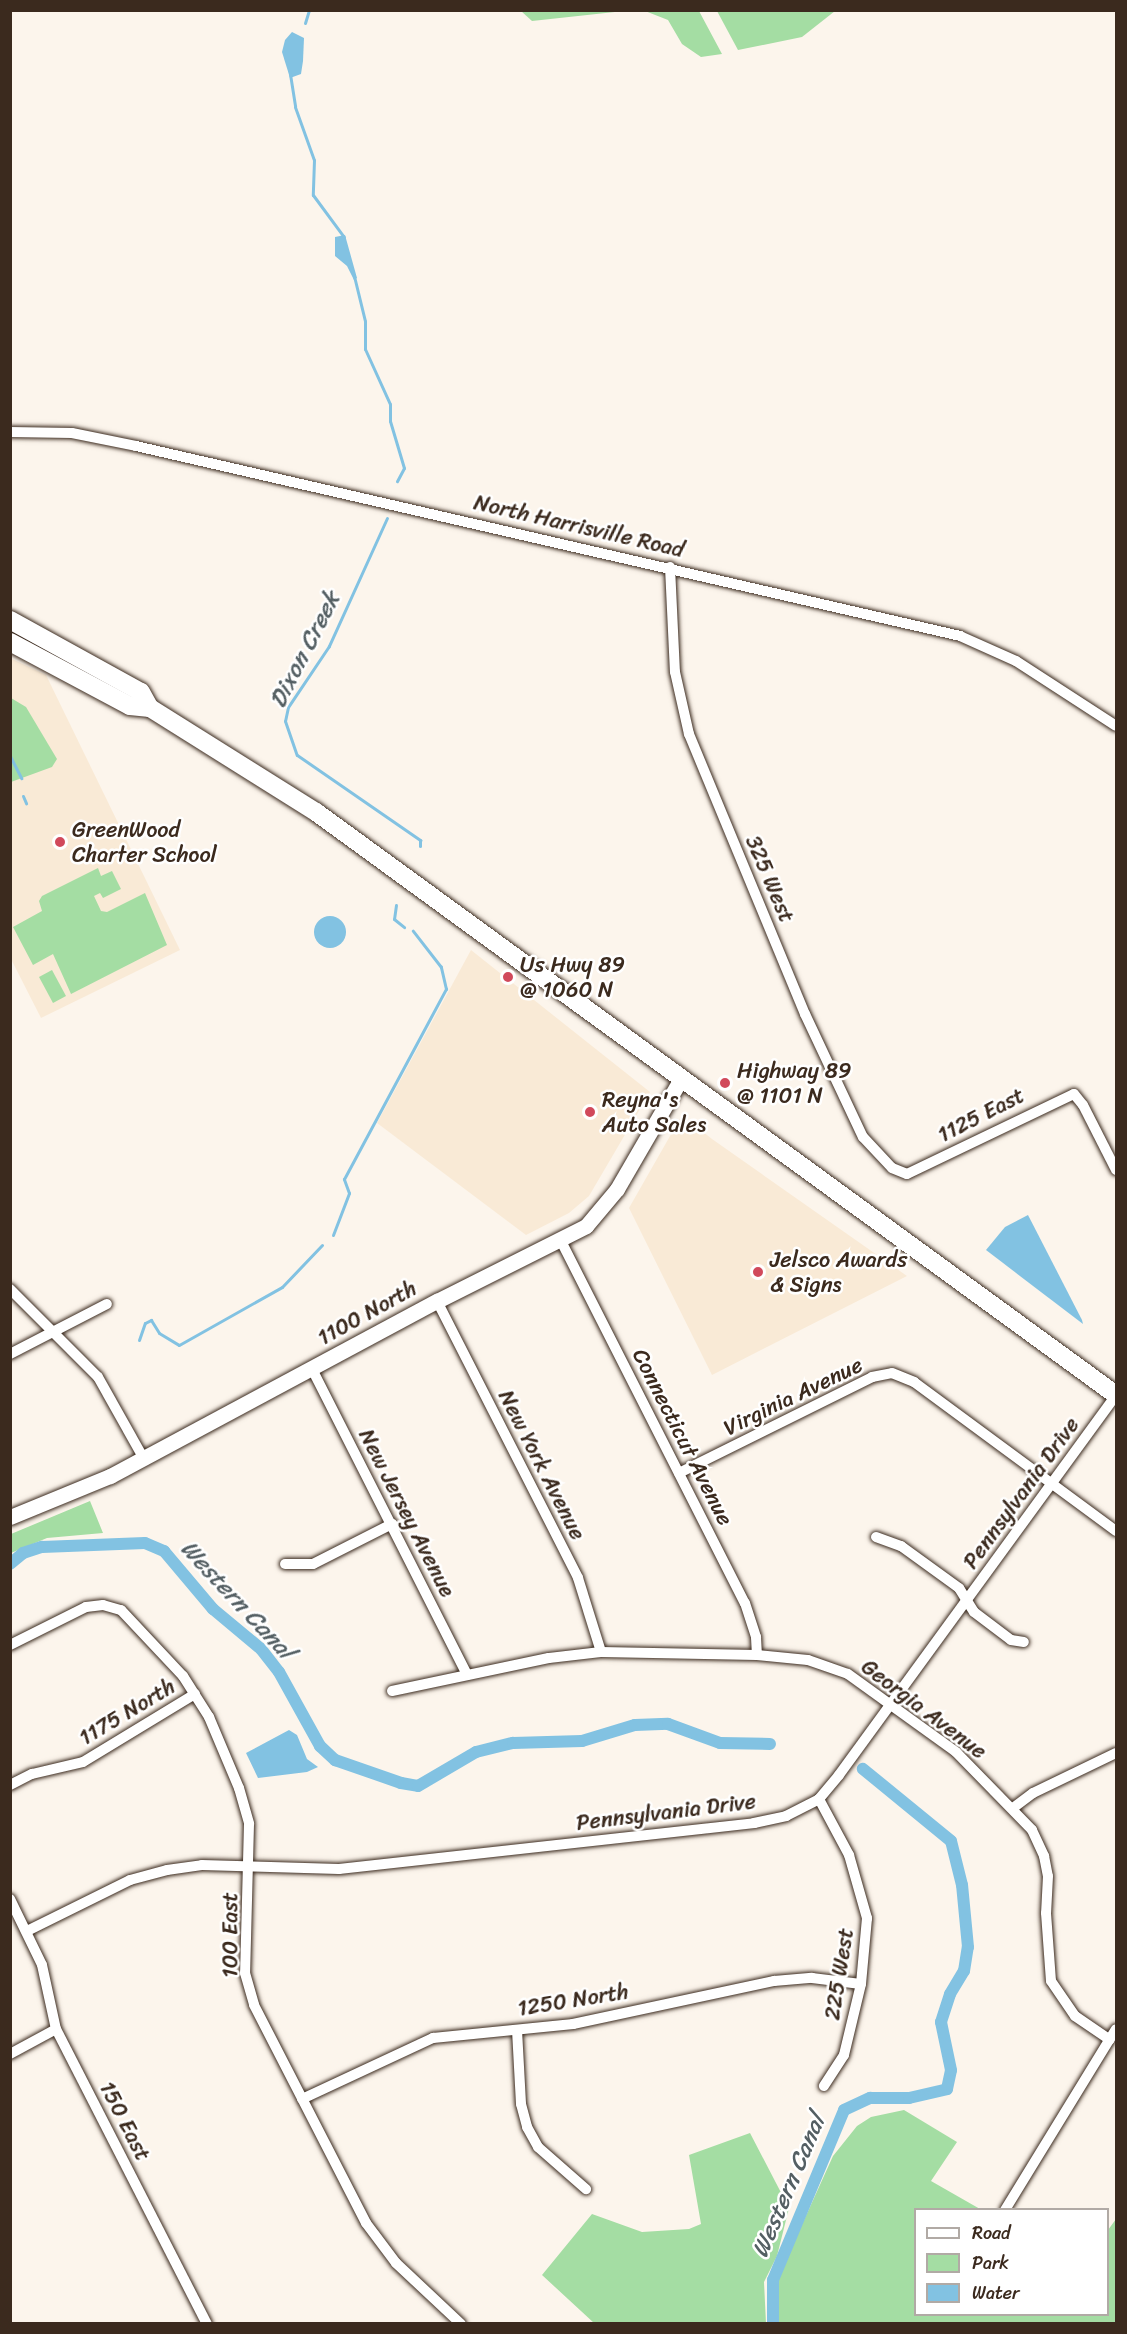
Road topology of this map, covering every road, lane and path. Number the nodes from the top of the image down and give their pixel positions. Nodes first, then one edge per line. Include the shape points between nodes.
1 (10, 432) edge
2 (670, 567) junction
3 (10, 620) edge
4 (10, 642) edge
5 (150, 708) junction
6 (1116, 726) edge
7 (682, 1077) junction
8 (1116, 1170) edge
9 (907, 1174) joint
10 (561, 1240) junction
11 (10, 1289) edge
12 (437, 1301) junction
13 (107, 1304) dead end
14 (54, 1332) junction
15 (10, 1354) edge
16 (312, 1369) junction
17 (1116, 1395) edge
18 (144, 1459) junction
19 (679, 1473) junction
20 (1052, 1483) junction
21 (10, 1517) edge
22 (392, 1524) junction
23 (1116, 1531) edge
24 (876, 1537) dead end
25 (285, 1564) dead end
26 (967, 1600) junction
27 (1024, 1642) dead end
28 (10, 1645) edge
29 (601, 1652) junction
30 (757, 1655) junction
31 (467, 1675) junction
32 (392, 1691) dead end
33 (195, 1694) junction
34 (891, 1703) junction
35 (1116, 1753) edge
36 (10, 1785) edge
37 (819, 1799) junction
38 (1013, 1808) junction
39 (250, 1866) junction
40 (10, 1899) edge
41 (27, 1930) junction
42 (861, 1984) junction
43 (56, 2029) junction
44 (1116, 2029) edge
45 (517, 2030) junction
46 (1110, 2040) junction
47 (10, 2054) edge
48 (824, 2086) dead end
49 (302, 2099) junction
50 (586, 2189) dead end
51 (1006, 2208) edge
52 (207, 2324) edge
53 (461, 2324) edge

1 - 2 street, North Harrisville Road via 72,433 136,446
2 - 6 street, North Harrisville Road via 960,636 1016,661
2 - 9 street, 325 West via 675,672 689,734 844,1104 878,1155 892,1168
3 - 5 main road via 141,692
4 - 5 main road via 130,706
5 - 7 main road via 316,812
7 - 10 street, 1100 North via 602,1210
7 - 17 main road
8 - 9 street, 1125 East via 1074,1094
10 - 12 street, 1100 North
10 - 19 street, Connecticut Avenue
11 - 14 street
12 - 16 street, 1100 North
12 - 29 street, New York Avenue via 578,1578
13 - 14 street
14 - 15 street
14 - 18 street via 107,1389
16 - 18 street, 1100 North
16 - 22 street, New Jersey Avenue
17 - 20 street, Pennsylvania Drive
18 - 21 street, 1100 North
19 - 20 street, Virginia Avenue via 872,1377 892,1373 914,1382
19 - 30 street, Connecticut Avenue via 752,1618
20 - 23 street
20 - 26 street, Pennsylvania Drive
22 - 25 street via 313,1564
22 - 31 street, New Jersey Avenue
24 - 26 street via 901,1546 959,1588
26 - 27 street via 974,1612 1011,1640
26 - 34 street, Pennsylvania Drive
28 - 33 street, 100 East via 86,1607 103,1605 121,1610
29 - 30 street, Georgia Avenue
29 - 31 street, Georgia Avenue
30 - 34 street, Georgia Avenue via 808,1660 848,1674
31 - 32 street, Georgia Avenue
33 - 36 street, 1175 North via 83,1762 32,1774
33 - 39 street, 100 East via 239,1788 249,1824
34 - 37 street, Pennsylvania Drive
34 - 38 street, Georgia Avenue via 956,1752
35 - 38 street via 1033,1793
37 - 39 street, Pennsylvania Drive via 786,1816 754,1823 339,1869
37 - 42 street, 225 West via 849,1856 867,1918
38 - 46 street, Georgia Avenue via 1032,1830 1044,1856 1051,1981 1075,2016
39 - 41 street, Pennsylvania Drive via 202,1865 130,1880
39 - 49 street, 100 East via 245,1973 254,2006
40 - 41 street, 150 East
41 - 43 street, 150 East via 42,1965
42 - 45 street, 1250 North via 812,1978 774,1981 573,2024
42 - 48 street, 225 West via 844,2055
43 - 47 street
43 - 52 street, 150 East
44 - 46 street
45 - 49 street, 1250 North via 464,2032 433,2038
45 - 50 street via 520,2104 527,2127 538,2147
46 - 51 street
49 - 53 street, 100 East via 380,2243

